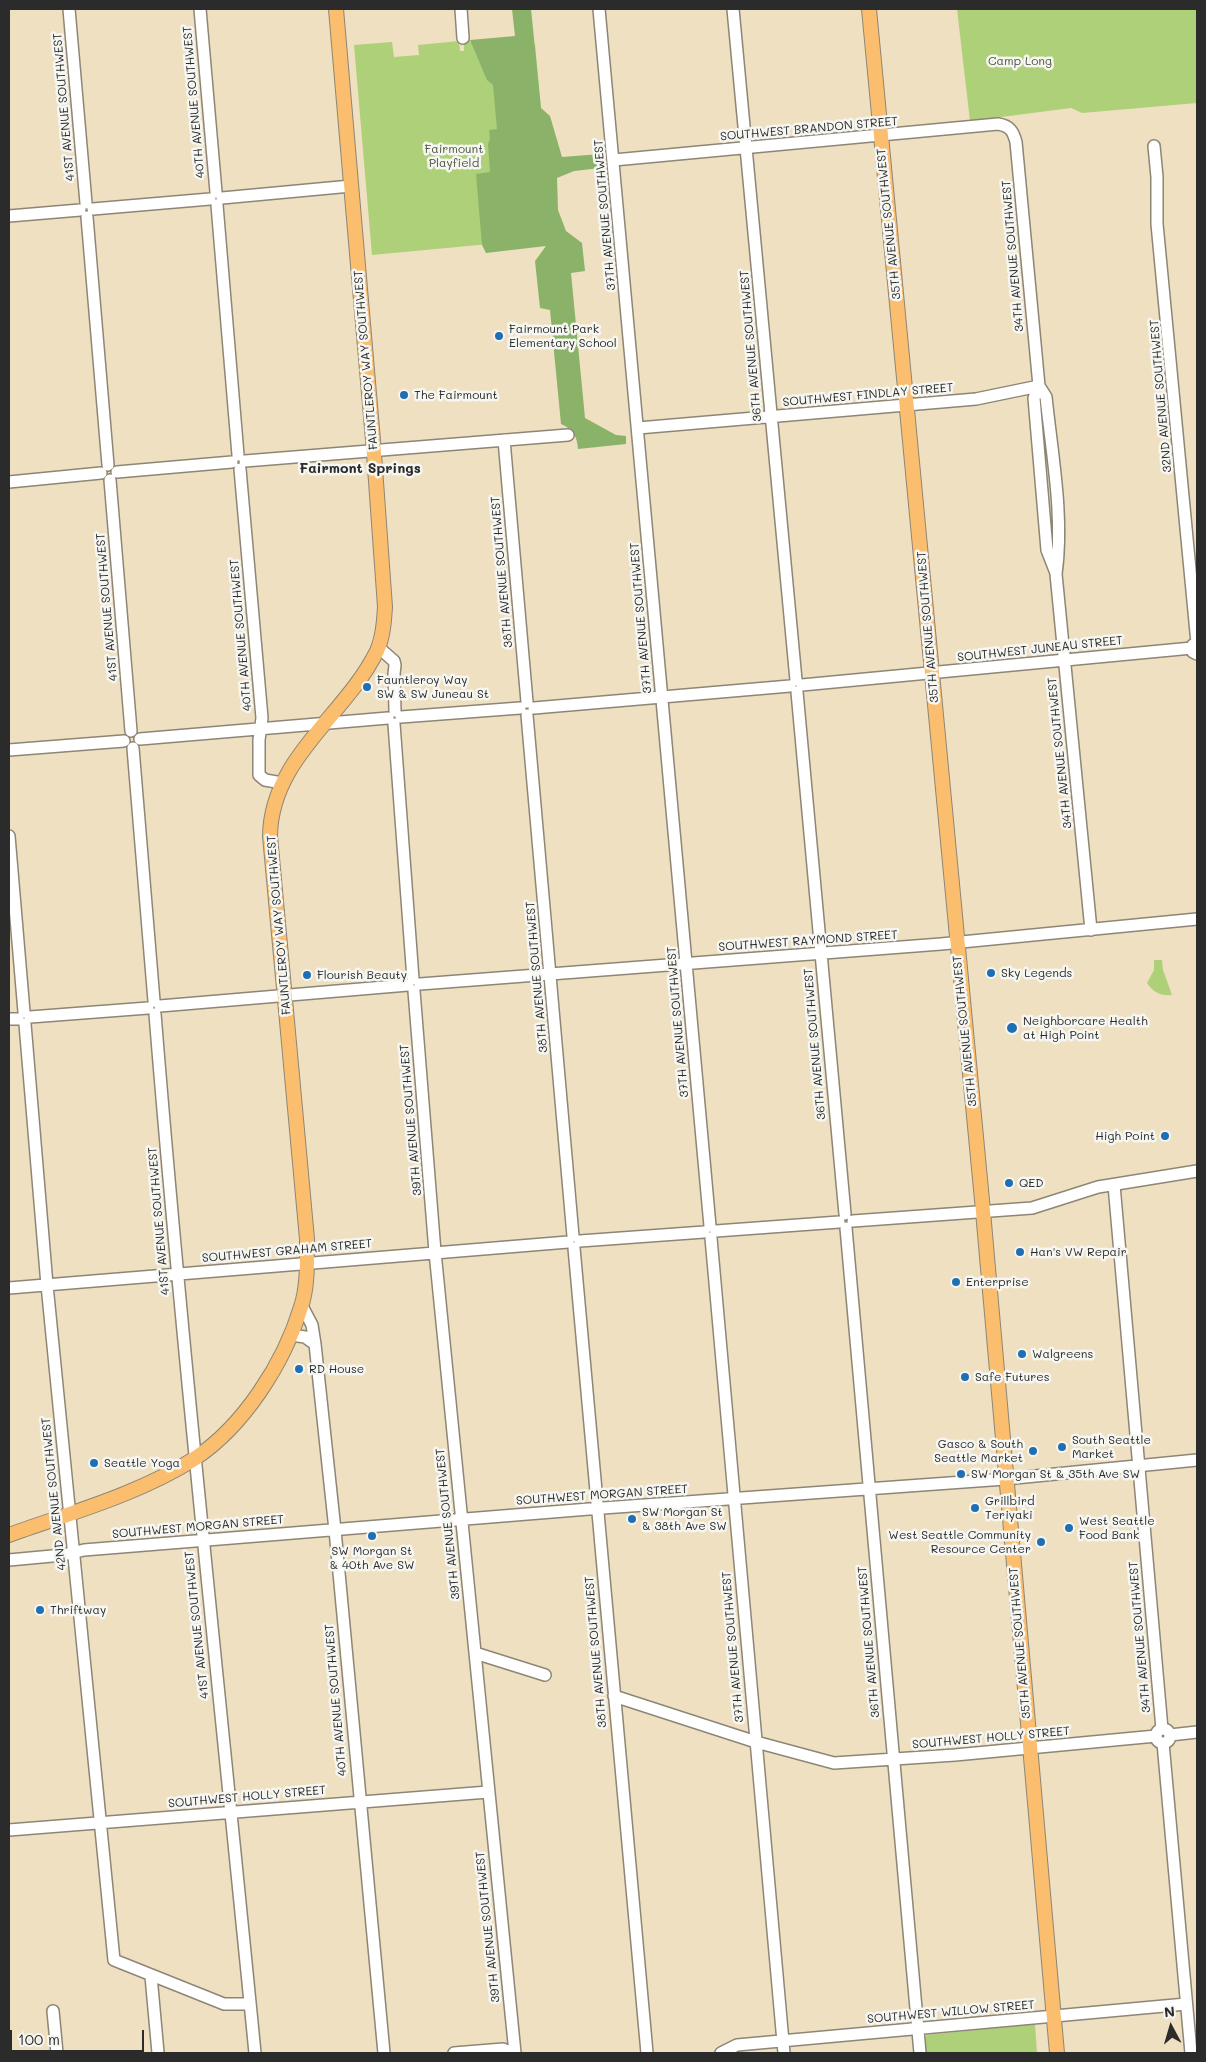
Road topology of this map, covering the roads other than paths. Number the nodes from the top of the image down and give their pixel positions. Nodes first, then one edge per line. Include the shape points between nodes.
1 (69, 9) edge
2 (200, 9) edge
3 (336, 9) edge
4 (461, 9) edge
5 (599, 9) edge
6 (733, 9) edge
7 (869, 9) edge
8 (463, 38) dead end
9 (1007, 126) joint
10 (880, 136) junction
11 (1154, 146) dead end
12 (746, 148) junction
13 (614, 160) junction
14 (351, 186) junction
15 (216, 199) junction
16 (87, 210) junction
17 (9, 216) edge
18 (1039, 386) junction
19 (908, 406) junction
20 (771, 417) junction
21 (638, 428) junction
22 (568, 436) dead end
23 (504, 440) junction
24 (374, 451) junction
25 (239, 462) junction
26 (109, 473) junction
27 (9, 482) edge
28 (378, 647) junction
29 (1195, 648) edge
30 (1065, 660) junction
31 (933, 674) junction
32 (796, 686) junction
33 (662, 696) junction
34 (527, 708) junction
35 (395, 718) junction
36 (325, 724) junction
37 (260, 730) junction
38 (135, 739) junction
39 (9, 749) edge
40 (9, 755) edge
41 (282, 783) junction
42 (9, 836) edge
43 (1197, 919) edge
44 (1091, 930) junction
45 (957, 943) junction
46 (821, 954) junction
47 (686, 964) junction
48 (551, 974) junction
49 (414, 985) junction
50 (285, 995) junction
51 (154, 1007) junction
52 (21, 1018) edge
53 (1197, 1172) edge
54 (1114, 1185) junction
55 (983, 1212) junction
56 (846, 1221) junction
57 (710, 1232) junction
58 (574, 1242) junction
59 (435, 1252) junction
60 (307, 1263) junction
61 (177, 1274) junction
62 (47, 1285) junction
63 (9, 1288) edge
64 (302, 1306) junction
65 (291, 1335) junction
66 (315, 1344) junction
67 (195, 1458) junction
68 (1197, 1460) edge
69 (1139, 1466) junction
70 (1006, 1479) junction
71 (870, 1489) junction
72 (733, 1500) junction
73 (597, 1509) junction
74 (69, 1513) junction
75 (460, 1520) junction
76 (335, 1530) junction
77 (9, 1535) edge
78 (202, 1541) junction
79 (74, 1551) junction
80 (9, 1560) edge
81 (475, 1653) junction
82 (544, 1675) dead end
83 (614, 1696) junction
84 (1197, 1732) edge
85 (1163, 1735) junction
86 (756, 1742) junction
87 (1030, 1748) junction
88 (893, 1760) junction
89 (488, 1792) junction
90 (360, 1802) junction
91 (229, 1812) junction
92 (99, 1823) junction
93 (9, 1830) edge
94 (152, 1976) junction
95 (250, 2004) junction
96 (1186, 2004) junction
97 (53, 2011) dead end
98 (1054, 2017) junction
99 (917, 2029) junction
100 (783, 2041) junction
101 (57, 2053) edge
102 (158, 2053) edge
103 (255, 2053) edge
104 (384, 2053) edge
105 (454, 2053) edge
106 (514, 2053) edge
107 (647, 2053) edge
108 (721, 2053) edge
109 (784, 2053) edge
110 (920, 2053) edge
111 (1057, 2053) edge
112 (1191, 2053) edge

1 - 16 street, 41ST AVENUE SOUTHWEST
2 - 15 street, 40TH AVENUE SOUTHWEST
3 - 14 main road, FAUNTLEROY WAY SOUTHWEST
4 - 8 street
5 - 13 street, 37TH AVENUE SOUTHWEST
6 - 12 street, 36TH AVENUE SOUTHWEST
7 - 10 main road, 35TH AVENUE SOUTHWEST
9 - 10 street, SOUTHWEST BRANDON STREET via 998,124
9 - 18 street, 34TH AVENUE SOUTHWEST via 1016,142
10 - 12 street, SOUTHWEST BRANDON STREET
10 - 19 main road, 35TH AVENUE SOUTHWEST
11 - 29 street, 32ND AVENUE SOUTHWEST via 1157,224
12 - 13 street, SOUTHWEST BRANDON STREET
12 - 20 street, 36TH AVENUE SOUTHWEST
13 - 21 street, 37TH AVENUE SOUTHWEST
14 - 15 street
14 - 24 main road, FAUNTLEROY WAY SOUTHWEST
15 - 16 street
15 - 25 street, 40TH AVENUE SOUTHWEST
16 - 17 street
16 - 26 street, 41ST AVENUE SOUTHWEST
18 - 19 street, SOUTHWEST FINDLAY STREET via 976,399
18 - 30 street, 34TH AVENUE SOUTHWEST via 1046,397 1057,495 1059,553 1056,574
19 - 20 street, SOUTHWEST FINDLAY STREET
19 - 31 main road, 35TH AVENUE SOUTHWEST
20 - 21 street, SOUTHWEST FINDLAY STREET
20 - 32 street, 36TH AVENUE SOUTHWEST
21 - 33 street, 37TH AVENUE SOUTHWEST
22 - 23 street
23 - 24 street
23 - 34 street, 38TH AVENUE SOUTHWEST
24 - 25 street
24 - 28 main road, FAUNTLEROY WAY SOUTHWEST via 386,588 384,626
25 - 26 street
25 - 37 street, 40TH AVENUE SOUTHWEST via 262,718
26 - 27 street
26 - 38 street, 41ST AVENUE SOUTHWEST
28 - 35 street, 39TH AVENUE SOUTHWEST via 396,665
28 - 36 main road, FAUNTLEROY WAY SOUTHWEST via 362,676
29 - 30 street, SOUTHWEST JUNEAU STREET
30 - 31 street, SOUTHWEST JUNEAU STREET
30 - 44 street, 34TH AVENUE SOUTHWEST
31 - 32 street, SOUTHWEST JUNEAU STREET
31 - 45 main road, 35TH AVENUE SOUTHWEST
32 - 33 street, SOUTHWEST JUNEAU STREET
32 - 46 street, 36TH AVENUE SOUTHWEST
33 - 34 street, SOUTHWEST JUNEAU STREET
33 - 47 street, 37TH AVENUE SOUTHWEST
34 - 35 street, SOUTHWEST JUNEAU STREET
34 - 48 street, 38TH AVENUE SOUTHWEST
35 - 36 street, SOUTHWEST JUNEAU STREET
35 - 49 street, 39TH AVENUE SOUTHWEST
36 - 37 street, SOUTHWEST JUNEAU STREET
36 - 41 main road, FAUNTLEROY WAY SOUTHWEST via 302,750
37 - 38 street, SOUTHWEST JUNEAU STREET
37 - 41 street, 40TH AVENUE SOUTHWEST via 259,775 265,780
38 - 39 street via 125,734 124,741
38 - 51 street, 41ST AVENUE SOUTHWEST
39 - 40 street
41 - 50 main road, FAUNTLEROY WAY SOUTHWEST via 270,836
42 - 52 street, 42ND AVENUE SOUTHWEST
43 - 44 street, SOUTHWEST RAYMOND STREET
44 - 45 street, SOUTHWEST RAYMOND STREET
45 - 46 street, SOUTHWEST RAYMOND STREET
45 - 55 main road, 35TH AVENUE SOUTHWEST
46 - 47 street, SOUTHWEST RAYMOND STREET
46 - 56 street, 36TH AVENUE SOUTHWEST
47 - 48 street, SOUTHWEST RAYMOND STREET
47 - 57 street, 37TH AVENUE SOUTHWEST
48 - 49 street, SOUTHWEST RAYMOND STREET
48 - 58 street, 38TH AVENUE SOUTHWEST
49 - 50 street, SOUTHWEST RAYMOND STREET
49 - 59 street, 39TH AVENUE SOUTHWEST
50 - 51 street, SOUTHWEST RAYMOND STREET
50 - 60 main road, FAUNTLEROY WAY SOUTHWEST
51 - 52 street, SOUTHWEST RAYMOND STREET
51 - 61 street, 41ST AVENUE SOUTHWEST
52 - 62 street, 42ND AVENUE SOUTHWEST
53 - 54 street, SOUTHWEST GRAHAM STREET
54 - 55 street, SOUTHWEST GRAHAM STREET via 1032,1208
54 - 69 street, 34TH AVENUE SOUTHWEST
55 - 56 street, SOUTHWEST GRAHAM STREET
55 - 70 main road, 35TH AVENUE SOUTHWEST
56 - 57 street, SOUTHWEST GRAHAM STREET
56 - 71 street, 36TH AVENUE SOUTHWEST
57 - 58 street, SOUTHWEST GRAHAM STREET
57 - 72 street, 37TH AVENUE SOUTHWEST
58 - 59 street, SOUTHWEST GRAHAM STREET
58 - 73 street, 38TH AVENUE SOUTHWEST
59 - 60 street, SOUTHWEST GRAHAM STREET
59 - 75 street, 39TH AVENUE SOUTHWEST
60 - 61 street, SOUTHWEST GRAHAM STREET
60 - 64 main road, FAUNTLEROY WAY SOUTHWEST
61 - 62 street, SOUTHWEST GRAHAM STREET
61 - 67 street, 41ST AVENUE SOUTHWEST
62 - 63 street, SOUTHWEST GRAHAM STREET
62 - 74 street, 42ND AVENUE SOUTHWEST
64 - 65 main road, FAUNTLEROY WAY SOUTHWEST
64 - 66 street, 40TH AVENUE SOUTHWEST via 312,1326
65 - 66 street via 305,1337
65 - 67 main road, FAUNTLEROY WAY SOUTHWEST via 272,1372 247,1409
66 - 76 street, 40TH AVENUE SOUTHWEST
67 - 74 main road, FAUNTLEROY WAY SOUTHWEST via 134,1489
67 - 78 street, 41ST AVENUE SOUTHWEST
68 - 69 street, SOUTHWEST MORGAN STREET
69 - 70 street, SOUTHWEST MORGAN STREET
69 - 85 street, 34TH AVENUE SOUTHWEST
70 - 71 street, SOUTHWEST MORGAN STREET
70 - 87 main road, 35TH AVENUE SOUTHWEST
71 - 72 street, SOUTHWEST MORGAN STREET
71 - 88 street, 36TH AVENUE SOUTHWEST
72 - 73 street, SOUTHWEST MORGAN STREET
72 - 86 street, 37TH AVENUE SOUTHWEST
73 - 75 street, SOUTHWEST MORGAN STREET
73 - 83 street, 38TH AVENUE SOUTHWEST
74 - 77 main road, FAUNTLEROY WAY SOUTHWEST
74 - 79 street, 42ND AVENUE SOUTHWEST
75 - 76 street, SOUTHWEST MORGAN STREET
75 - 81 street, 39TH AVENUE SOUTHWEST
76 - 78 street, SOUTHWEST MORGAN STREET
76 - 90 street, 40TH AVENUE SOUTHWEST
78 - 79 street, SOUTHWEST MORGAN STREET
78 - 91 street, 41ST AVENUE SOUTHWEST
79 - 80 street, SOUTHWEST MORGAN STREET
79 - 92 street, 42ND AVENUE SOUTHWEST
81 - 82 street
81 - 89 street, 39TH AVENUE SOUTHWEST
83 - 86 street, SOUTHWEST HOLLY STREET
83 - 107 street, 38TH AVENUE SOUTHWEST
84 - 85 street, SOUTHWEST HOLLY STREET
85 - 87 street, SOUTHWEST HOLLY STREET
85 - 96 street, 34TH AVENUE SOUTHWEST
86 - 88 street, SOUTHWEST HOLLY STREET via 828,1762
86 - 100 street, 37TH AVENUE SOUTHWEST
87 - 88 street, SOUTHWEST HOLLY STREET
87 - 98 main road, 35TH AVENUE SOUTHWEST
88 - 99 street, 36TH AVENUE SOUTHWEST
89 - 90 street, SOUTHWEST HOLLY STREET
89 - 106 street, 39TH AVENUE SOUTHWEST
90 - 91 street, SOUTHWEST HOLLY STREET
90 - 104 street, 40TH AVENUE SOUTHWEST
91 - 92 street, SOUTHWEST HOLLY STREET
91 - 95 street, 41ST AVENUE SOUTHWEST
92 - 93 street, SOUTHWEST HOLLY STREET
92 - 94 street, 42ND AVENUE SOUTHWEST via 114,1960
94 - 95 street via 224,2004
94 - 102 street
95 - 103 street, 41ST AVENUE SOUTHWEST
96 - 98 street, SOUTHWEST WILLOW STREET
96 - 112 street, 34TH AVENUE SOUTHWEST
97 - 101 street
98 - 99 street, SOUTHWEST WILLOW STREET
98 - 111 main road, 35TH AVENUE SOUTHWEST
99 - 100 street, SOUTHWEST WILLOW STREET
99 - 110 street, 36TH AVENUE SOUTHWEST
100 - 108 street, SOUTHWEST WILLOW STREET via 737,2045
100 - 109 street, 37TH AVENUE SOUTHWEST
105 - 106 street via 503,2049

